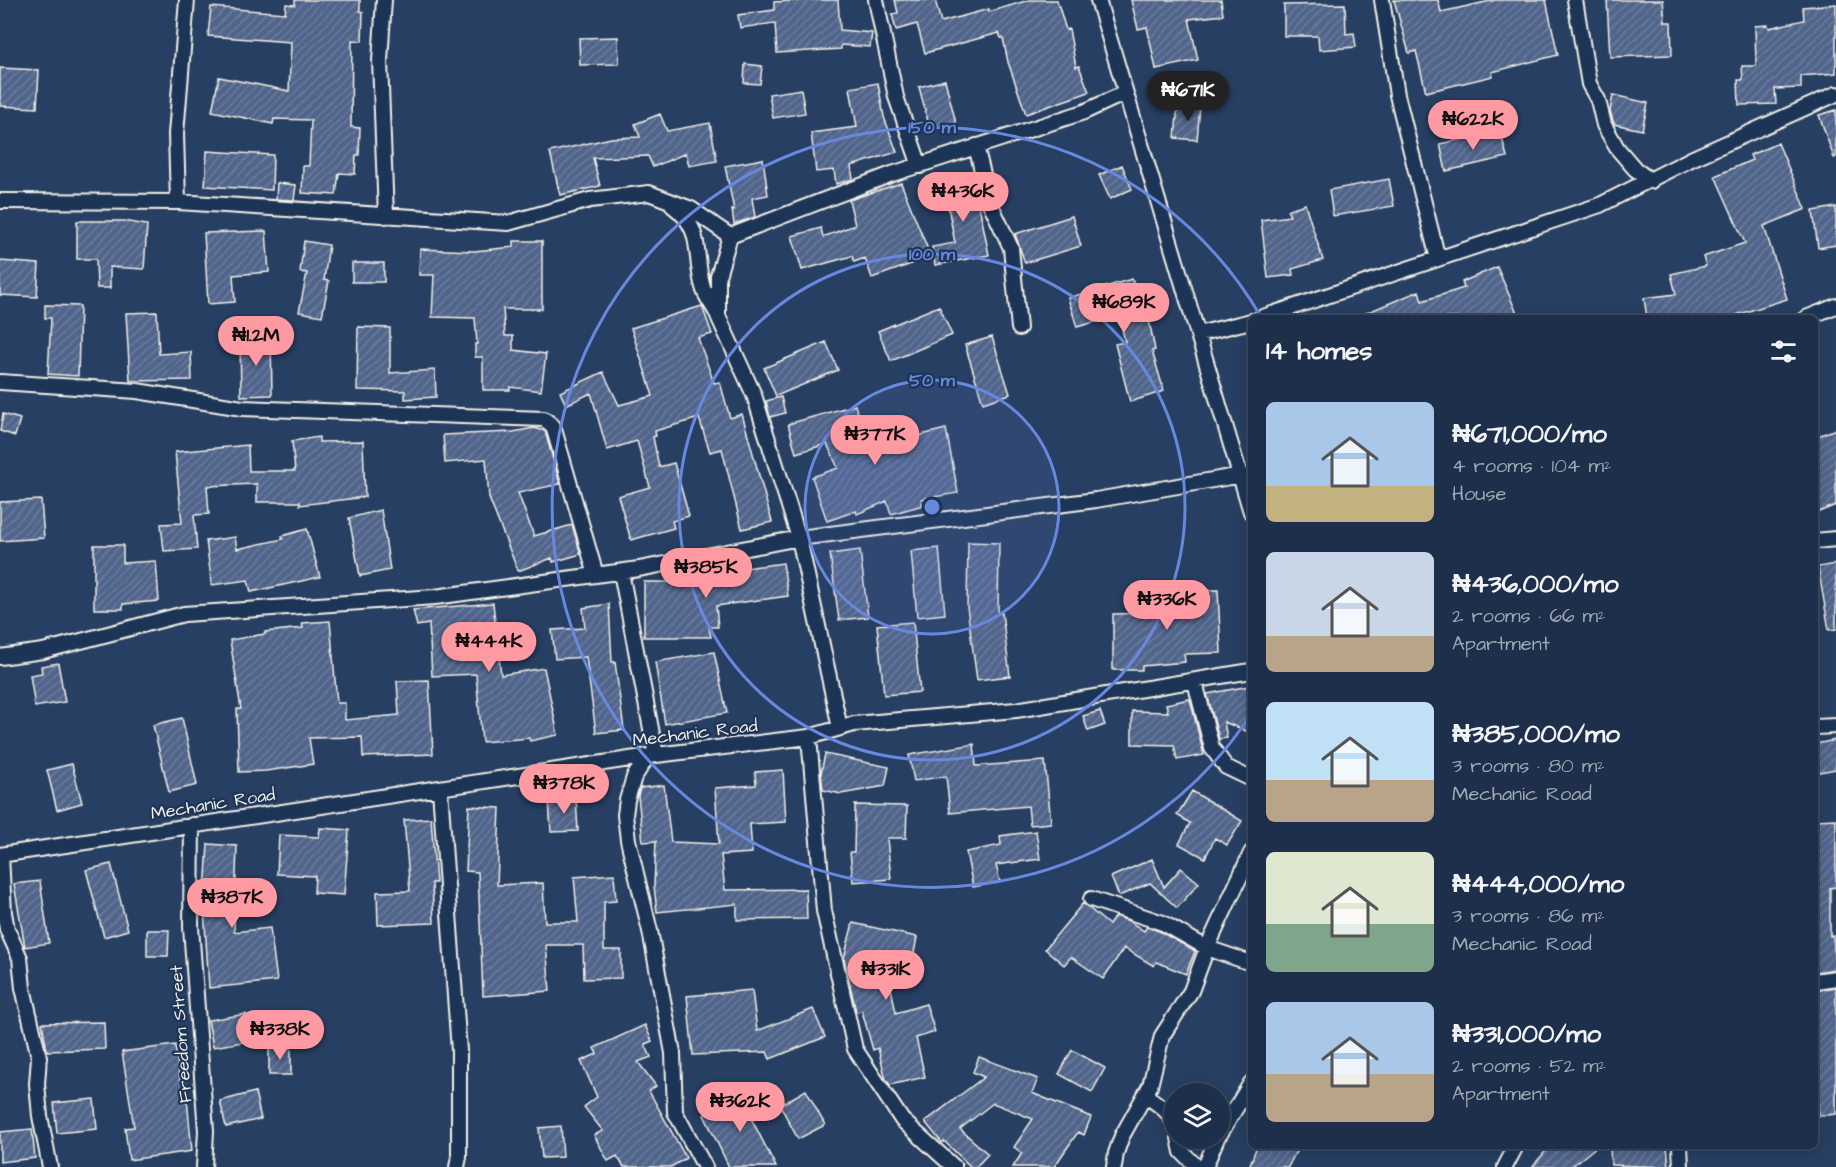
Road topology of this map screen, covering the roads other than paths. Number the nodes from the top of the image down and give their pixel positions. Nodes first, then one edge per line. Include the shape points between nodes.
1 (187, 0) edge
2 (384, 0) edge
3 (876, 0) edge
4 (1098, 0) edge
5 (1382, 0) edge
6 (1575, 0) edge
7 (1125, 93) junction
8 (1836, 94) edge
9 (976, 147) junction
10 (920, 166) junction
11 (1651, 181) junction
12 (661, 198) junction
13 (0, 201) edge
14 (178, 202) junction
15 (386, 216) junction
16 (730, 236) junction
17 (1438, 259) junction
18 (1836, 306) edge
19 (1269, 315) edge
20 (1814, 315) edge
21 (718, 316) junction
22 (1248, 322) edge
23 (1019, 328) dead end
24 (1198, 334) junction
25 (0, 382) edge
26 (1242, 475) junction
27 (1248, 500) edge
28 (799, 538) junction
29 (1836, 539) edge
30 (1818, 541) edge
31 (621, 572) junction
32 (596, 575) junction
33 (0, 657) edge
34 (1248, 672) edge
35 (1196, 682) junction
36 (1836, 726) edge
37 (1818, 727) edge
38 (840, 728) junction
39 (809, 737) junction
40 (652, 756) junction
41 (1248, 778) edge
42 (440, 789) junction
43 (192, 825) junction
44 (0, 855) edge
45 (1248, 859) edge
46 (1091, 899) dead end
47 (1207, 948) junction
48 (1248, 962) edge
49 (1836, 978) edge
50 (1818, 981) edge
51 (1248, 1088) edge
52 (1145, 1095) junction
53 (1164, 1109) edge
54 (1230, 1118) edge
55 (1181, 1149) edge
56 (1212, 1149) edge
57 (1514, 1149) edge
58 (1680, 1149) edge
59 (50, 1167) edge
60 (204, 1167) edge
61 (457, 1167) edge
62 (705, 1167) edge
63 (954, 1167) edge
64 (1114, 1167) edge
65 (1197, 1167) edge
66 (1205, 1167) edge
67 (1505, 1167) edge
68 (1681, 1167) edge

1 - 14 street via 176,134
2 - 15 street via 380,61
3 - 10 street via 896,97
4 - 7 street
5 - 17 street via 1397,95
6 - 11 street via 1589,84 1604,125 1617,148
7 - 9 street via 1084,112
7 - 24 street
8 - 11 street
9 - 10 street
9 - 23 street via 990,202 1011,248
10 - 16 street
11 - 17 street via 1600,205
12 - 15 street via 649,193 590,200 508,223
12 - 16 street via 691,209
12 - 21 street via 692,225 703,288
13 - 14 street
14 - 15 street
16 - 21 street via 718,276
17 - 19 street
18 - 20 street
21 - 28 street via 754,395
22 - 24 street
24 - 26 street
25 - 32 street via 137,391 242,408 544,419 553,426
26 - 27 street
26 - 28 street via 1096,500
28 - 31 street
28 - 38 street
29 - 30 street
31 - 32 street
31 - 40 street
32 - 33 street via 435,597 184,614 43,651
34 - 35 street, Mechanic Road
35 - 38 street, Mechanic Road via 1016,710
35 - 41 street via 1212,748 1226,767
36 - 37 street
38 - 39 street, Mechanic Road
39 - 40 street, Mechanic Road
39 - 63 street via 824,911 855,1049 902,1120
40 - 42 street, Mechanic Road
40 - 62 street via 634,777 627,800 628,840 673,1053 675,1112
42 - 43 street, Mechanic Road
42 - 61 street via 459,1051
43 - 44 street, Mechanic Road
43 - 60 street, Freedom Street via 191,927 206,1131
44 - 59 street via 5,921 20,958 39,1057 40,1116
45 - 47 street
46 - 47 street via 1163,923
47 - 48 street
47 - 52 street via 1191,991 1162,1036
49 - 50 street
51 - 54 street
52 - 53 street
52 - 64 street via 1122,1136
55 - 65 street
56 - 66 street
57 - 67 street
58 - 68 street

